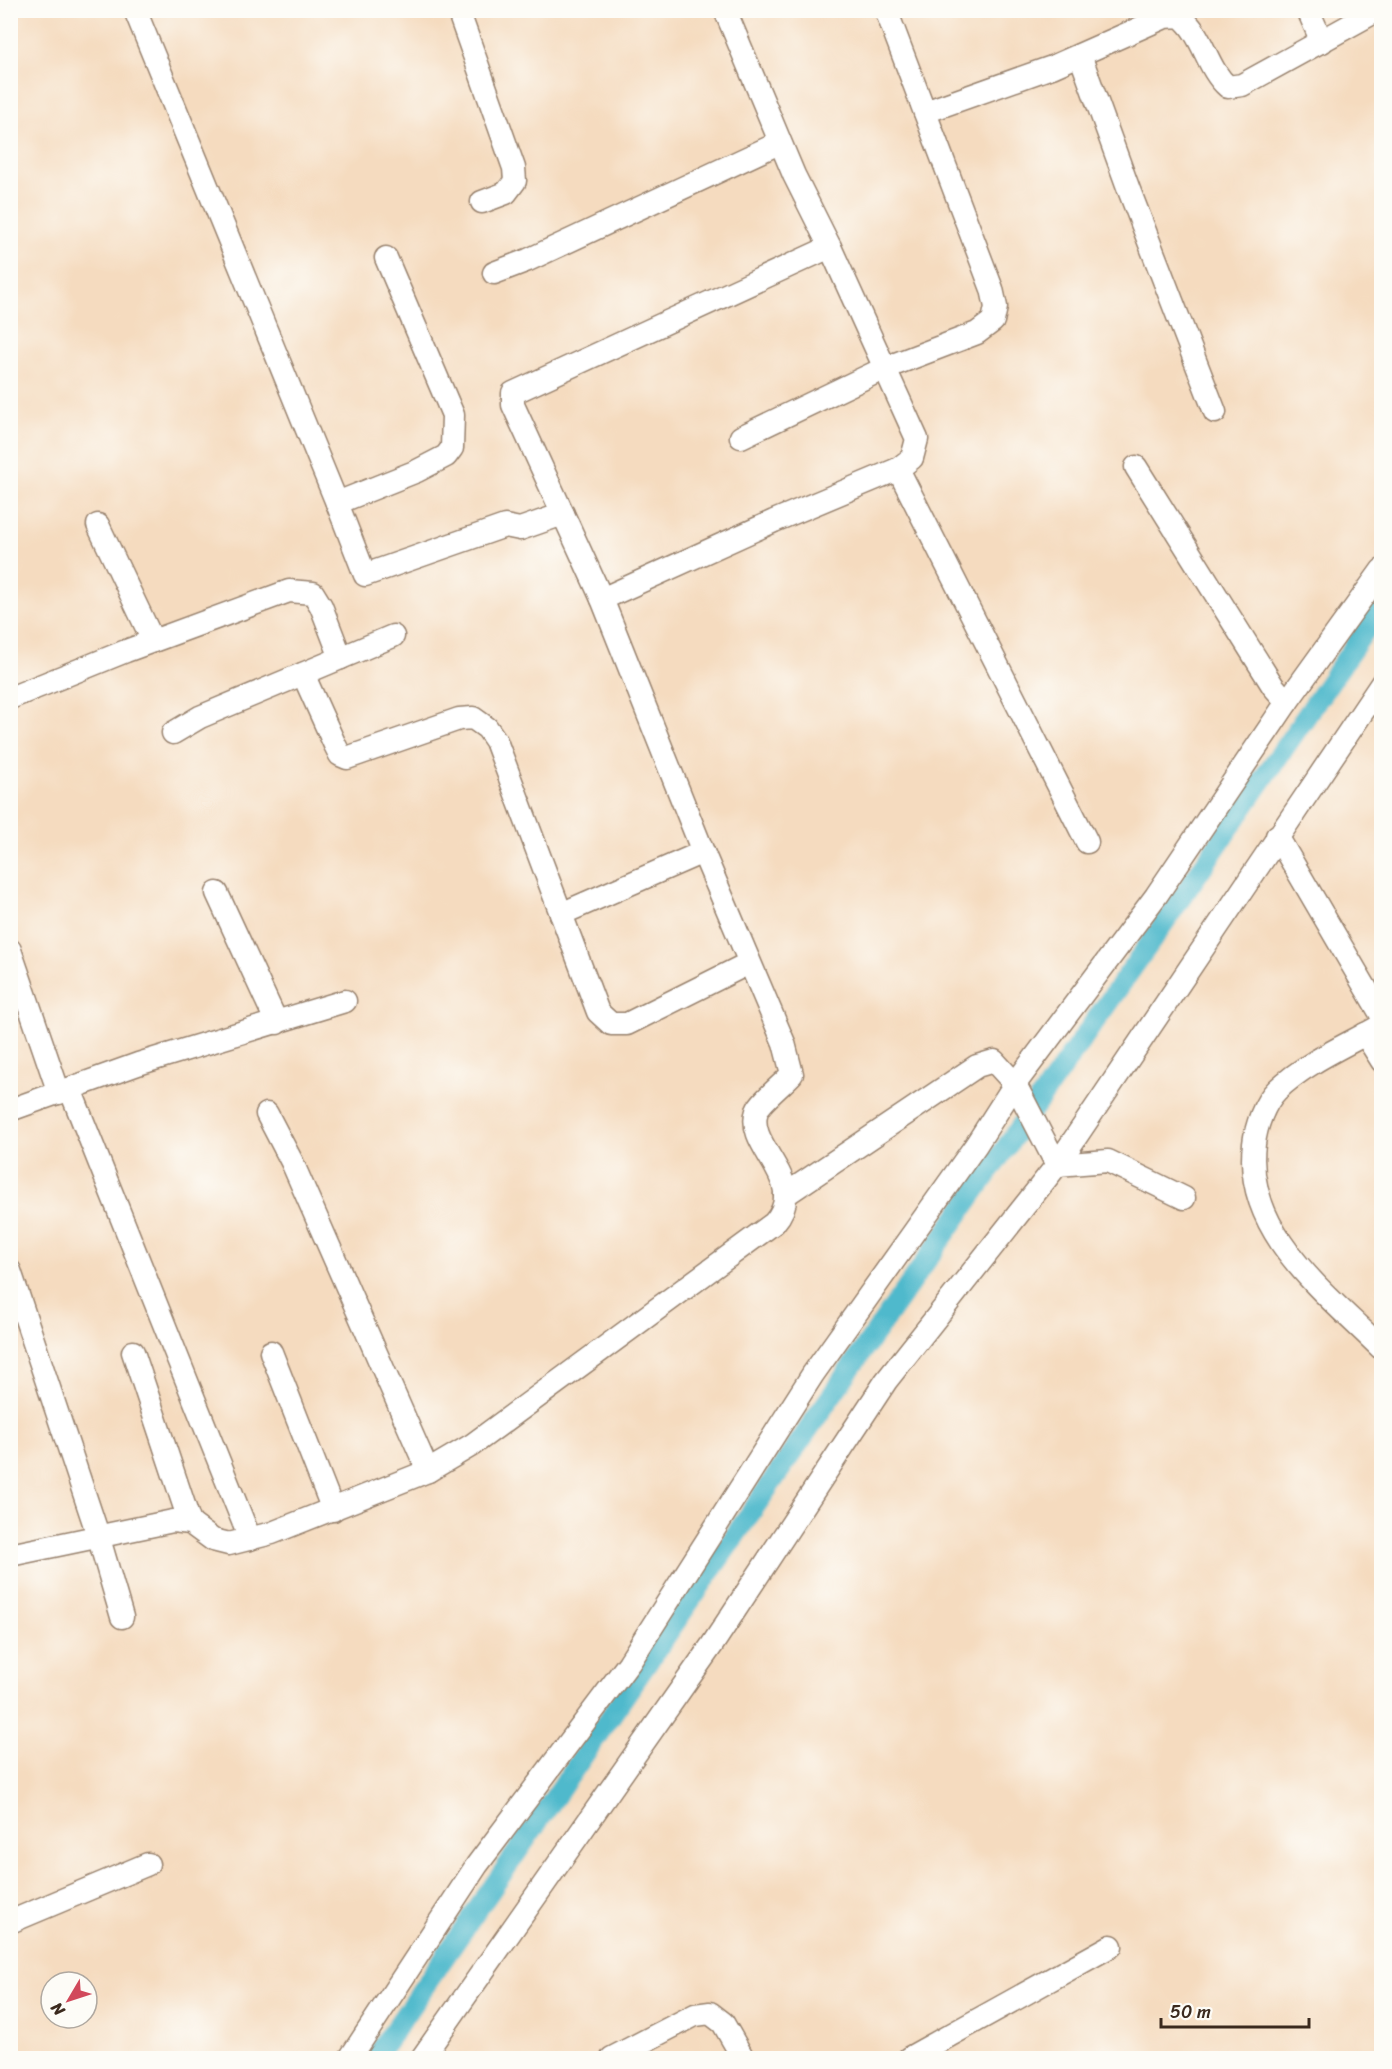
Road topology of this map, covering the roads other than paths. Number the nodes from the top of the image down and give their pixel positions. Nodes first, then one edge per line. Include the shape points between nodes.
1 (135, 10) edge
2 (459, 10) edge
3 (725, 10) edge
4 (886, 10) edge
5 (1308, 10) edge
6 (1378, 10) edge
7 (1322, 42) junction
8 (1080, 54) junction
9 (925, 112) junction
10 (779, 143) junction
11 (482, 202) dead end
12 (830, 247) junction
13 (386, 258) dead end
14 (494, 273) dead end
15 (885, 368) junction
16 (1215, 412) dead end
17 (741, 437) dead end
18 (1136, 467) dead end
19 (898, 469) junction
20 (337, 503) junction
21 (563, 514) junction
22 (98, 525) dead end
23 (1382, 570) edge
24 (602, 599) junction
25 (393, 636) dead end
26 (153, 641) junction
27 (341, 658) junction
28 (303, 674) junction
29 (1382, 682) edge
30 (10, 698) edge
31 (1287, 702) junction
32 (173, 733) dead end
33 (1277, 836) junction
34 (1087, 842) dead end
35 (703, 852) junction
36 (217, 893) dead end
37 (561, 914) junction
38 (10, 950) edge
39 (749, 963) junction
40 (345, 1001) dead end
41 (1382, 1017) edge
42 (277, 1023) junction
43 (1373, 1030) edge
44 (1382, 1061) edge
45 (64, 1091) junction
46 (1019, 1093) junction
47 (10, 1110) edge
48 (267, 1114) dead end
49 (1054, 1159) junction
50 (785, 1195) junction
51 (1184, 1198) dead end
52 (10, 1271) edge
53 (1382, 1349) edge
54 (132, 1352) dead end
55 (271, 1352) dead end
56 (428, 1471) junction
57 (333, 1510) junction
58 (190, 1523) junction
59 (98, 1535) junction
60 (249, 1539) junction
61 (10, 1555) edge
62 (122, 1617) dead end
63 (148, 1863) dead end
64 (10, 1922) edge
65 (1111, 1946) dead end
66 (350, 2058) edge
67 (422, 2058) edge
68 (612, 2058) edge
69 (743, 2058) edge
70 (909, 2058) edge

1 - 20 street
2 - 11 street via 514,168 515,181 506,193
3 - 10 street
4 - 9 street
5 - 7 street
6 - 7 street
7 - 8 street via 1242,85 1228,87 1217,78 1193,26 1180,16 1165,17
8 - 9 street
8 - 16 street via 1128,190
9 - 15 street via 996,307 993,321 977,333
10 - 12 street
10 - 14 street
12 - 15 street
12 - 21 street via 513,393 513,405
13 - 20 street via 453,415 452,448 446,456 417,471
15 - 17 street
15 - 19 street via 916,439 912,458
18 - 31 street via 1273,686
19 - 24 street
19 - 34 street
20 - 21 street via 365,575 505,526 520,529
21 - 24 street
22 - 26 street
23 - 31 street
24 - 35 street
25 - 27 street
26 - 27 street via 289,591 303,591 313,593 321,606
26 - 30 street
27 - 28 street
28 - 32 street via 200,717
28 - 37 street via 340,755 347,758 459,719 473,718 487,728
29 - 33 street
31 - 46 street
33 - 41 street
33 - 49 street
35 - 37 street
35 - 39 street
36 - 42 street
37 - 39 street via 598,1012 611,1024 627,1024
38 - 45 street
39 - 50 street via 784,1043 792,1074 757,1109 755,1122
40 - 42 street
42 - 45 street via 138,1064
43 - 44 street
43 - 53 street via 1299,1072 1275,1092 1256,1126 1252,1160 1257,1193 1273,1231 1296,1262
45 - 47 street
45 - 60 street
46 - 49 street
46 - 50 street via 994,1061 977,1066
46 - 66 street via 976,1145 813,1374 628,1663 477,1865
48 - 56 street via 292,1162
49 - 51 street via 1108,1161
49 - 67 street via 886,1381 712,1646
50 - 56 street via 783,1213 774,1223 472,1445
52 - 59 street
54 - 58 street
55 - 57 street
56 - 57 street
57 - 60 street
58 - 59 street via 173,1521
58 - 60 street via 213,1540 229,1544
59 - 61 street
59 - 62 street
63 - 64 street
65 - 70 street
68 - 69 street via 695,2014 710,2013 723,2023

